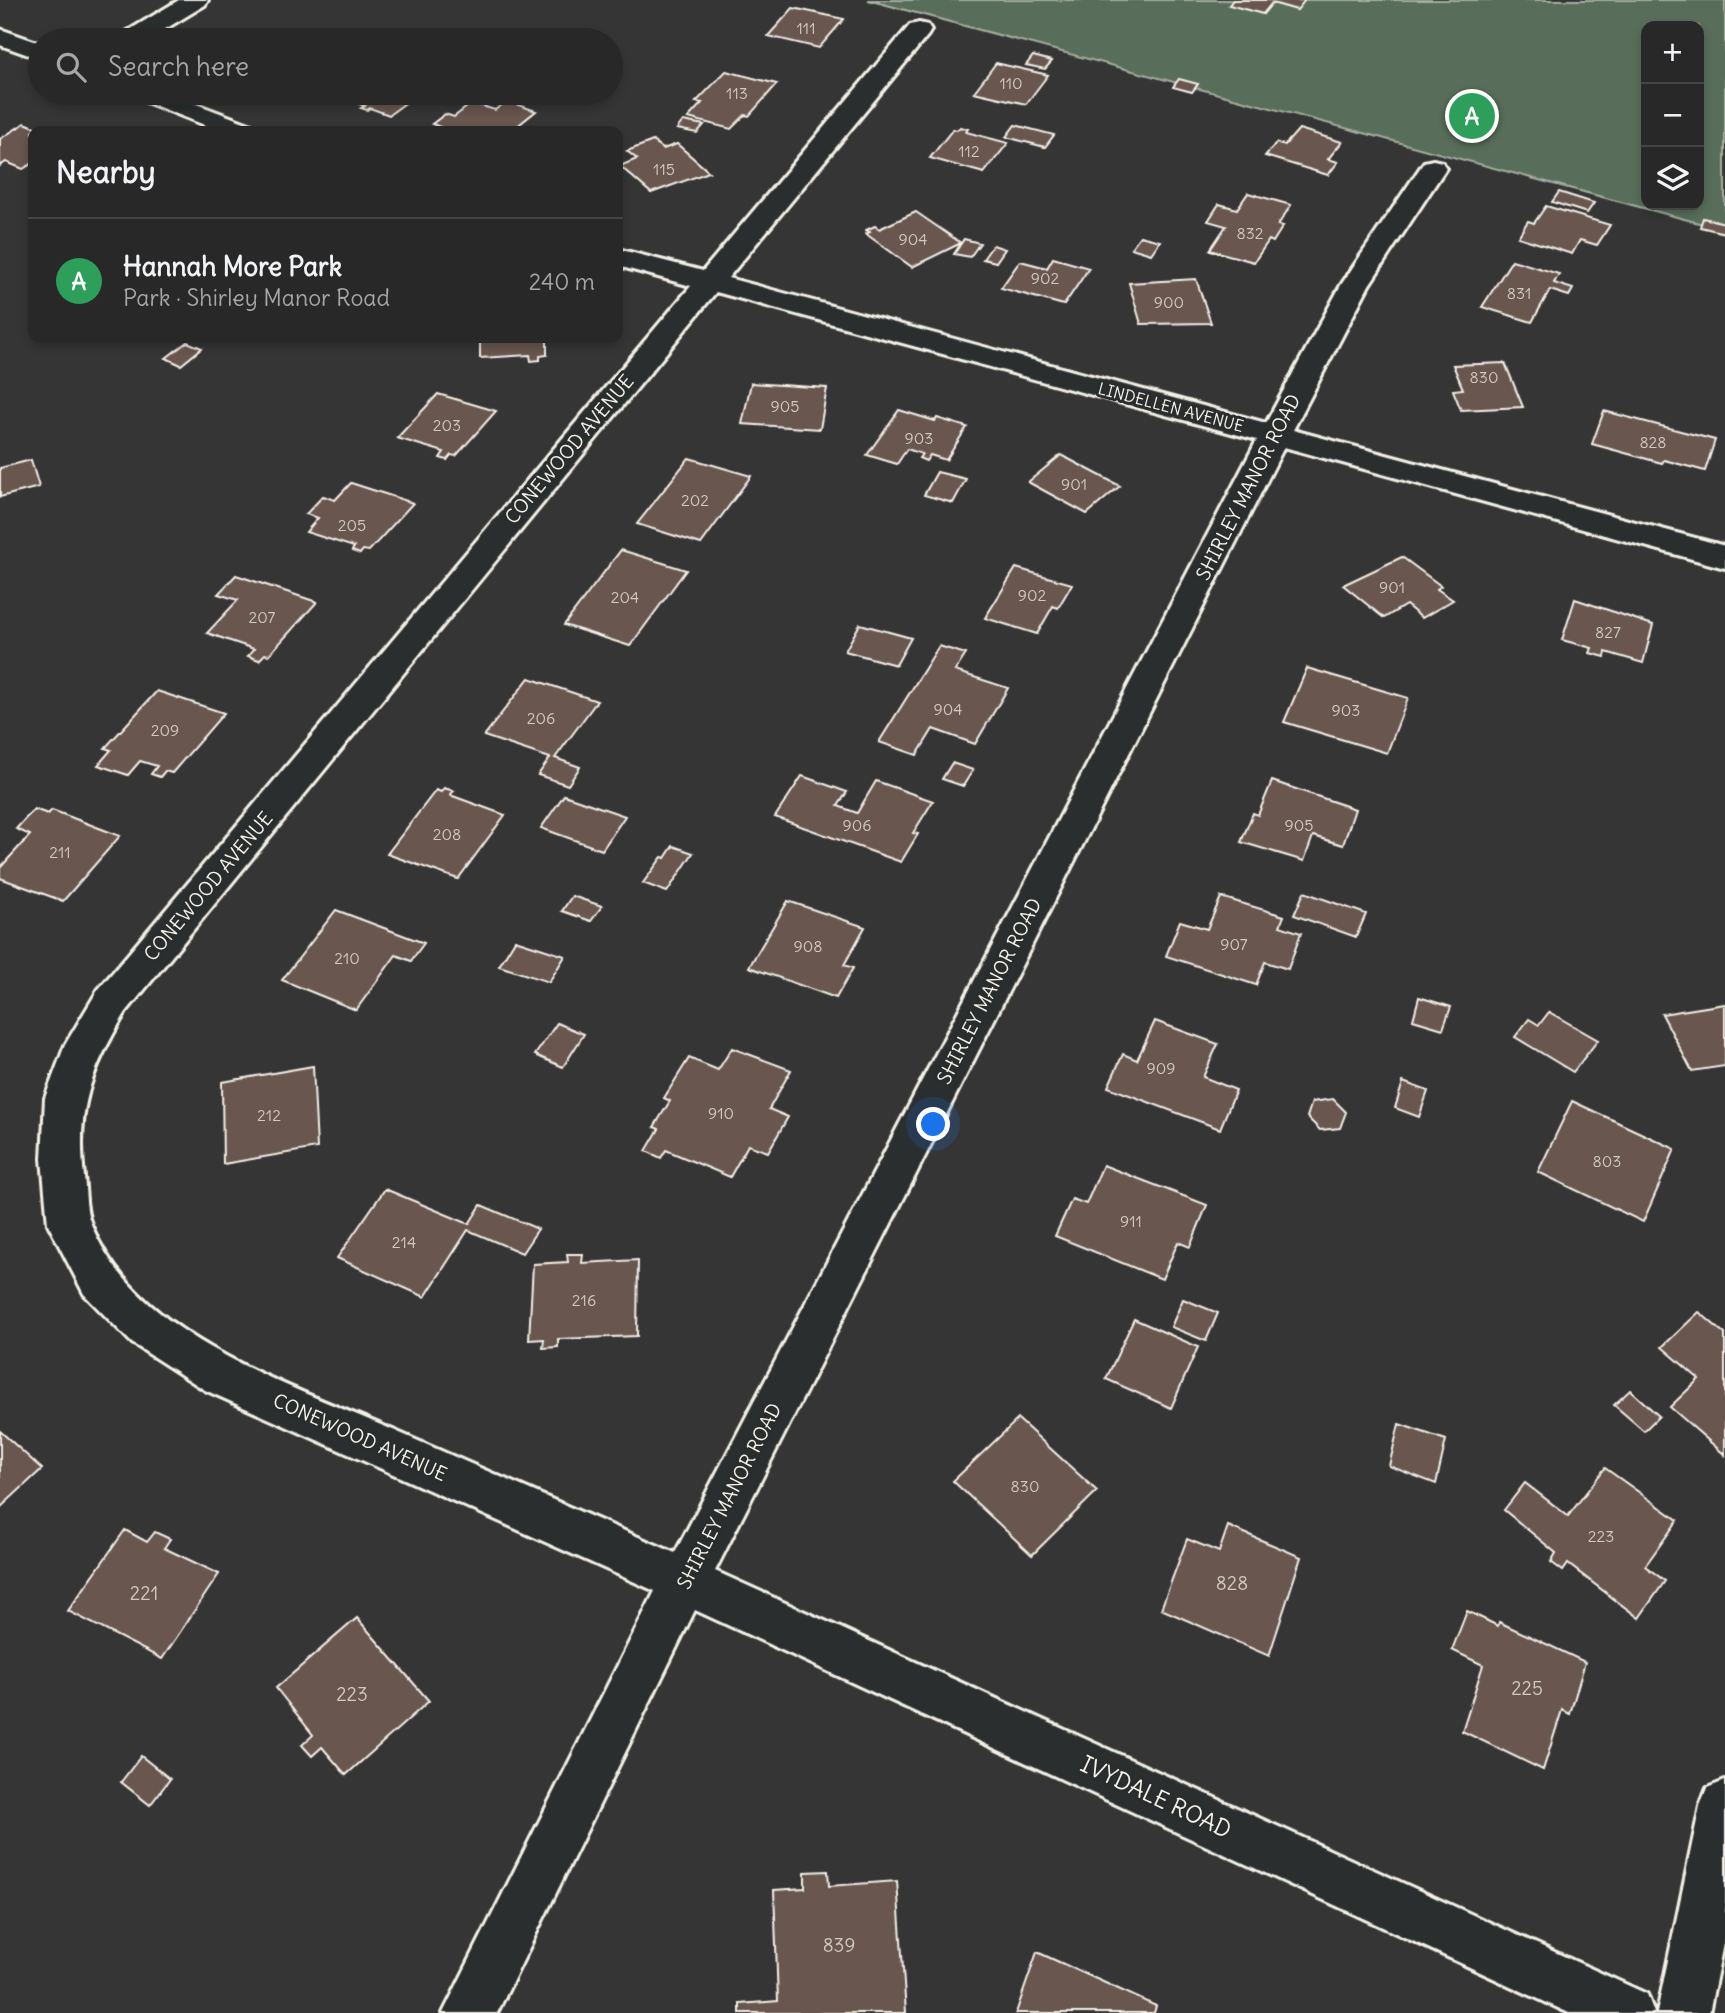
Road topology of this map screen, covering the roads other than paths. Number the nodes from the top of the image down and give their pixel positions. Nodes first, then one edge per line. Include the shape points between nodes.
1 (196, 0) edge
2 (150, 28) edge
3 (919, 30) dead end
4 (0, 36) edge
5 (28, 47) edge
6 (176, 105) edge
7 (230, 126) edge
8 (1433, 168) dead end
9 (623, 258) edge
10 (708, 282) junction
11 (1275, 435) junction
12 (1725, 557) edge
13 (685, 1581) junction
14 (1725, 1806) edge
15 (469, 2013) edge
16 (1628, 2013) edge
17 (1684, 2013) edge

1 - 2 street
3 - 10 street, CONEWOOD AVENUE
4 - 5 street
6 - 7 street
8 - 11 street, SHIRLEY MANOR ROAD via 1355,285
9 - 10 street, LINDELLEN AVENUE
10 - 11 street, LINDELLEN AVENUE
10 - 13 street, CONEWOOD AVENUE via 112,1001 85,1045 65,1098 62,1159 69,1224 99,1281 147,1329 220,1376
11 - 12 street, LINDELLEN AVENUE
11 - 13 street, SHIRLEY MANOR ROAD
13 - 15 street, SHIRLEY MANOR ROAD
13 - 16 street, IVYDALE ROAD
14 - 17 street

